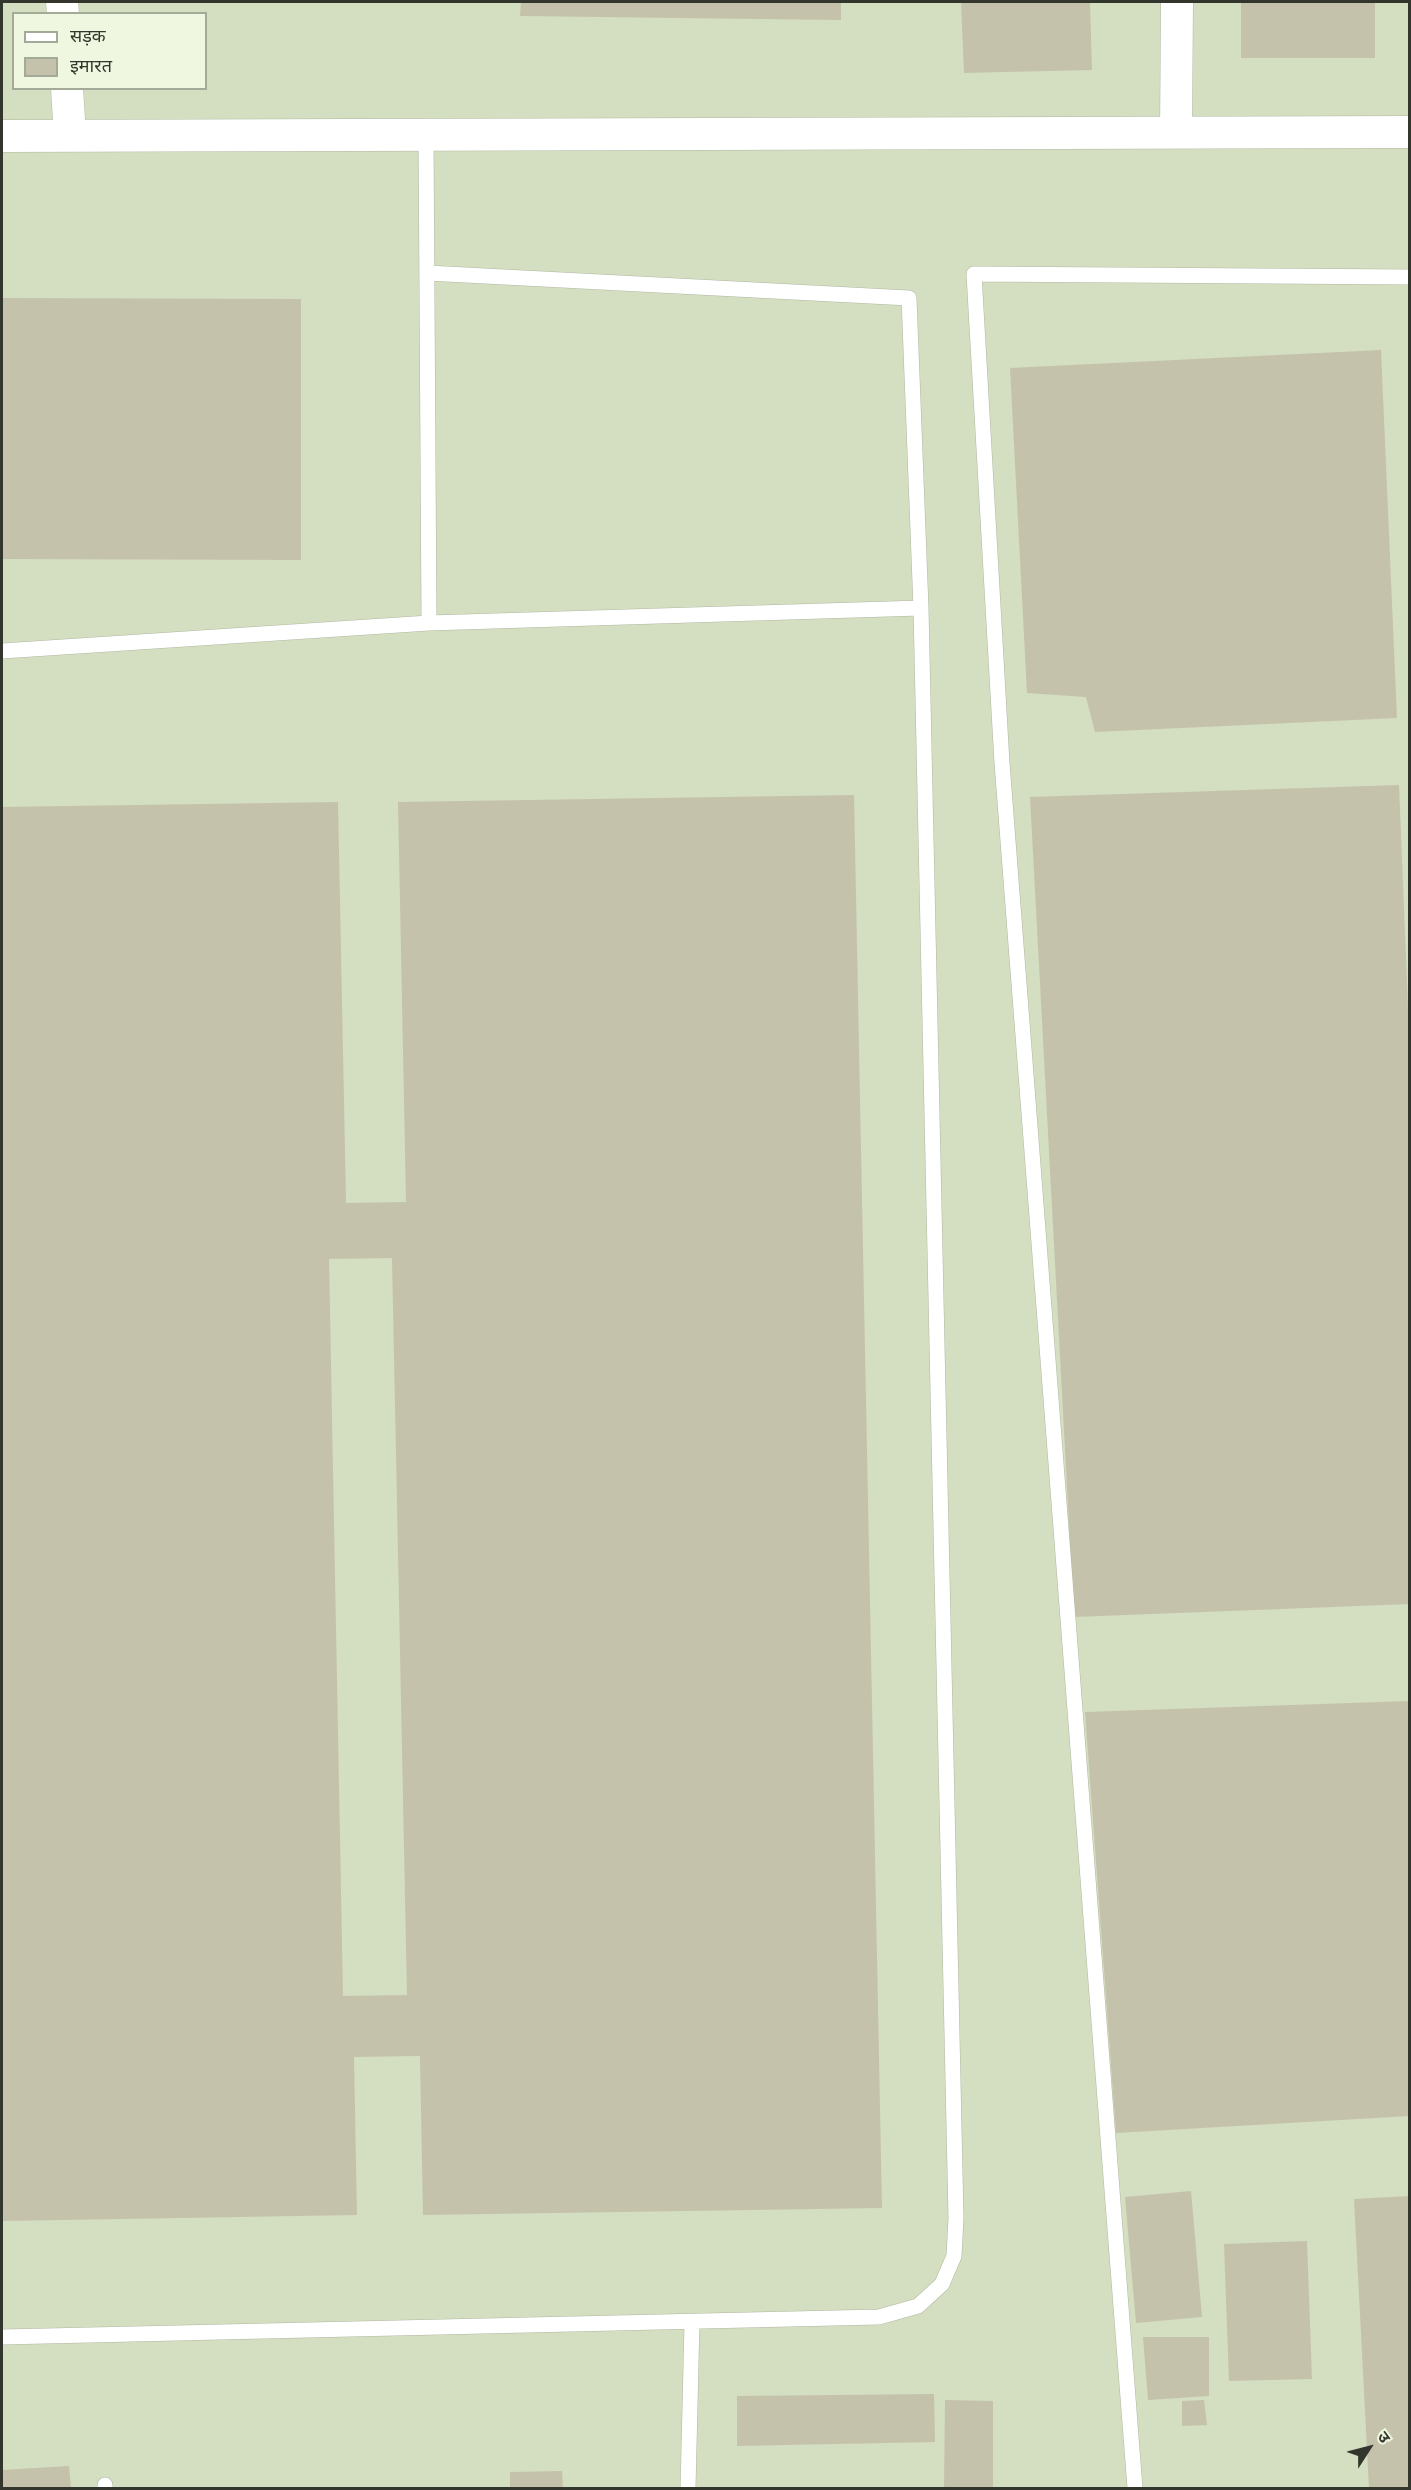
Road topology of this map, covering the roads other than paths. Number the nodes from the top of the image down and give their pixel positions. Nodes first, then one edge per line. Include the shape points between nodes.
1 (1177, 2) edge
2 (67, 90) edge
3 (1176, 132) junction
4 (1410, 132) edge
5 (426, 134) junction
6 (2, 136) edge
7 (70, 136) junction
8 (427, 273) junction
9 (1410, 277) edge
10 (921, 608) junction
11 (429, 623) junction
12 (2, 651) edge
13 (692, 2323) junction
14 (2, 2337) edge
15 (688, 2488) edge
16 (1136, 2488) edge

1 - 3 street
2 - 7 street
3 - 4 street
3 - 5 street
5 - 7 street
5 - 8 lane
6 - 7 street
8 - 10 lane via 909,298
8 - 11 lane
9 - 16 lane via 974,274 1002,763
10 - 11 lane
10 - 13 lane via 954,2256 942,2284 918,2306 879,2317
11 - 12 lane
13 - 14 lane
13 - 15 lane

